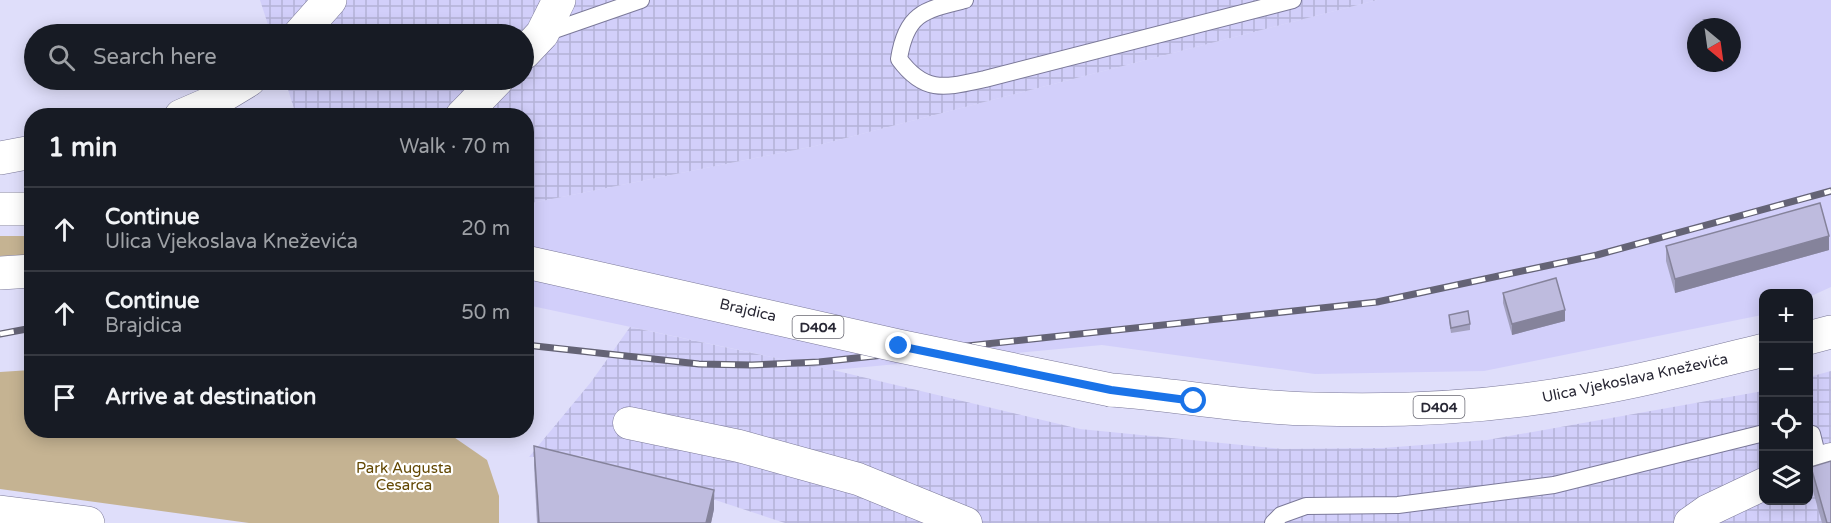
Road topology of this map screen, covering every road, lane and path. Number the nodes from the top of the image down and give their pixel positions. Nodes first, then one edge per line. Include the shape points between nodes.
1 (330, 0) edge
2 (559, 0) edge
3 (641, 0) edge
4 (965, 0) edge
5 (1293, 0) edge
6 (613, 4) edge
7 (309, 24) edge
8 (534, 42) edge
9 (534, 44) edge
10 (232, 90) edge
11 (487, 90) edge
12 (199, 108) edge
13 (470, 108) edge
14 (24, 154) edge
15 (0, 158) edge
16 (0, 209) edge
17 (24, 209) edge
18 (534, 264) edge
19 (24, 272) edge
20 (0, 273) edge
21 (1831, 332) edge
22 (1813, 337) edge
23 (1759, 351) edge
24 (1111, 390) joint
25 (629, 423) dead end
26 (1759, 434) edge
27 (1813, 438) edge
28 (1820, 462) edge
29 (1759, 486) edge
30 (0, 512) edge
31 (88, 523) edge
32 (966, 523) edge
33 (1273, 523) edge
34 (1690, 523) edge

1 - 7 main road
2 - 8 main road
3 - 6 lane
4 - 5 lane via 927,9 903,34 899,59 910,74 940,88
6 - 9 lane
10 - 12 main road
11 - 13 main road
14 - 15 main road
16 - 17 main road
18 - 24 main road, Brajdica / D404, bridge
19 - 20 main road
21 - 22 main road
23 - 24 main road, Ulica Vjekoslava Kneževića / D404 via 1581,392 1403,410 1194,401
25 - 32 street via 739,446 858,479
26 - 33 lane via 1554,485 1398,505 1306,506 1281,515
27 - 28 lane
29 - 34 street via 1707,510
30 - 31 main road

